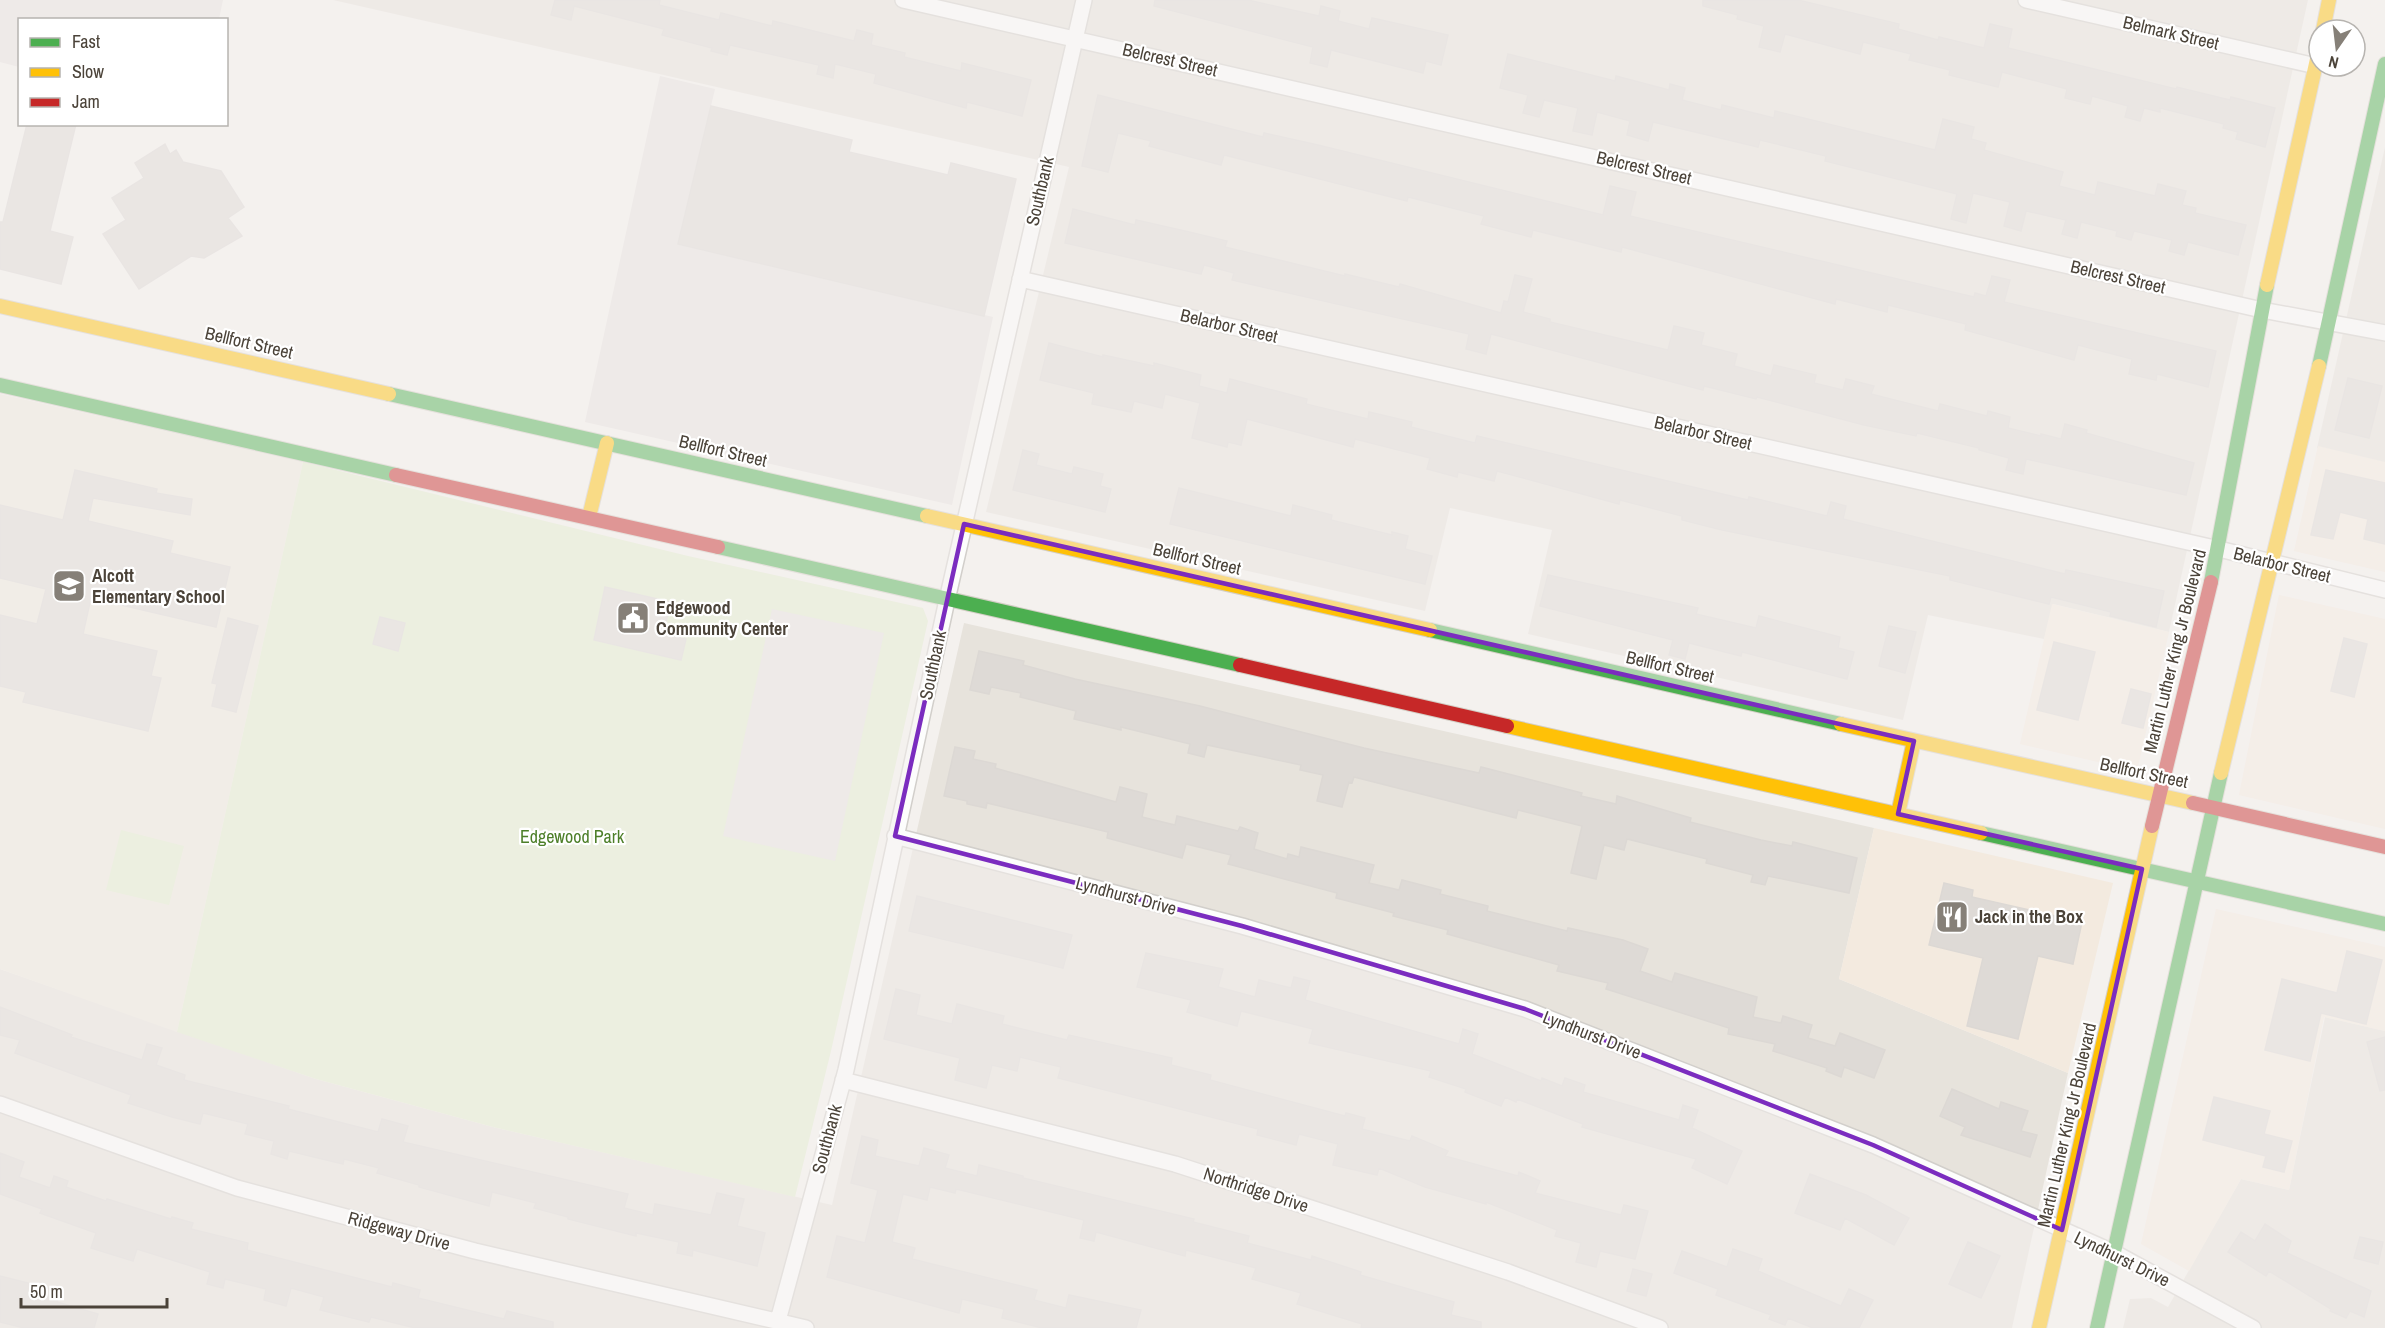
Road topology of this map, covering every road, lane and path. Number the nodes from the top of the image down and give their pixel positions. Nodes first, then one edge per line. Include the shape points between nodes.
1 (903, 0) edge
2 (1084, 0) edge
3 (2026, 0) edge
4 (2329, 0) edge
5 (2325, 18) edge
6 (1075, 39) junction
7 (2307, 64) edge
8 (2384, 74) edge
9 (2313, 78) edge
10 (1020, 279) junction
11 (0, 306) edge
12 (2262, 310) junction
13 (2330, 321) junction
14 (2385, 333) edge
15 (0, 385) edge
16 (607, 443) junction
17 (589, 518) junction
18 (964, 524) junction
19 (2219, 549) junction
20 (2270, 564) junction
21 (2385, 590) edge
22 (947, 600) junction
23 (1914, 741) junction
24 (2158, 795) junction
25 (2214, 807) junction
26 (1898, 814) junction
27 (895, 836) junction
28 (2385, 847) edge
29 (2142, 869) junction
30 (2197, 881) junction
31 (2385, 924) edge
32 (843, 1080) junction
33 (0, 1104) edge
34 (2062, 1230) junction
35 (2115, 1253) junction
36 (778, 1325) edge
37 (806, 1328) edge
38 (1660, 1328) edge
39 (2038, 1328) edge
40 (2097, 1328) edge
41 (2253, 1328) edge

1 - 6 street, Belcrest Street
2 - 6 street, Southbank
3 - 7 street, Belmark Street
4 - 5 main road
6 - 10 street, Southbank
6 - 12 street, Belcrest Street
8 - 13 main road
9 - 12 main road, Martin Luther King Jr Boulevard
10 - 18 street, Southbank
10 - 19 street, Belarbor Street
11 - 16 main road, Bellfort Street
12 - 13 street, Belcrest Street
12 - 19 main road, Martin Luther King Jr Boulevard
13 - 14 street, Belcrest Street
13 - 20 main road
15 - 17 main road
16 - 17 main road
16 - 18 main road, Bellfort Street
17 - 22 main road
18 - 22 street, Southbank
18 - 23 main road, Bellfort Street
19 - 20 street, Belarbor Street
19 - 24 main road, Martin Luther King Jr Boulevard
20 - 21 street, Belarbor Street
20 - 25 main road
22 - 26 main road
22 - 27 street, Southbank
23 - 24 main road, Bellfort Street
23 - 26 main road
24 - 25 main road, Bellfort Street
24 - 29 main road, Martin Luther King Jr Boulevard
25 - 28 main road, Bellfort Street
25 - 30 main road
26 - 29 main road
27 - 32 street, Southbank
27 - 34 street, Lyndhurst Drive via 1242,926 1525,1009 1873,1145
29 - 30 main road
29 - 34 main road, Martin Luther King Jr Boulevard
30 - 31 main road
30 - 35 main road
32 - 36 street, Southbank
32 - 38 street, Northridge Drive via 1175,1164 1508,1272
33 - 36 street, Ridgeway Drive via 237,1188
34 - 35 street, Lyndhurst Drive
34 - 39 main road, Martin Luther King Jr Boulevard
35 - 40 main road
35 - 41 street, Lyndhurst Drive
36 - 37 street, Ridgeway Drive

